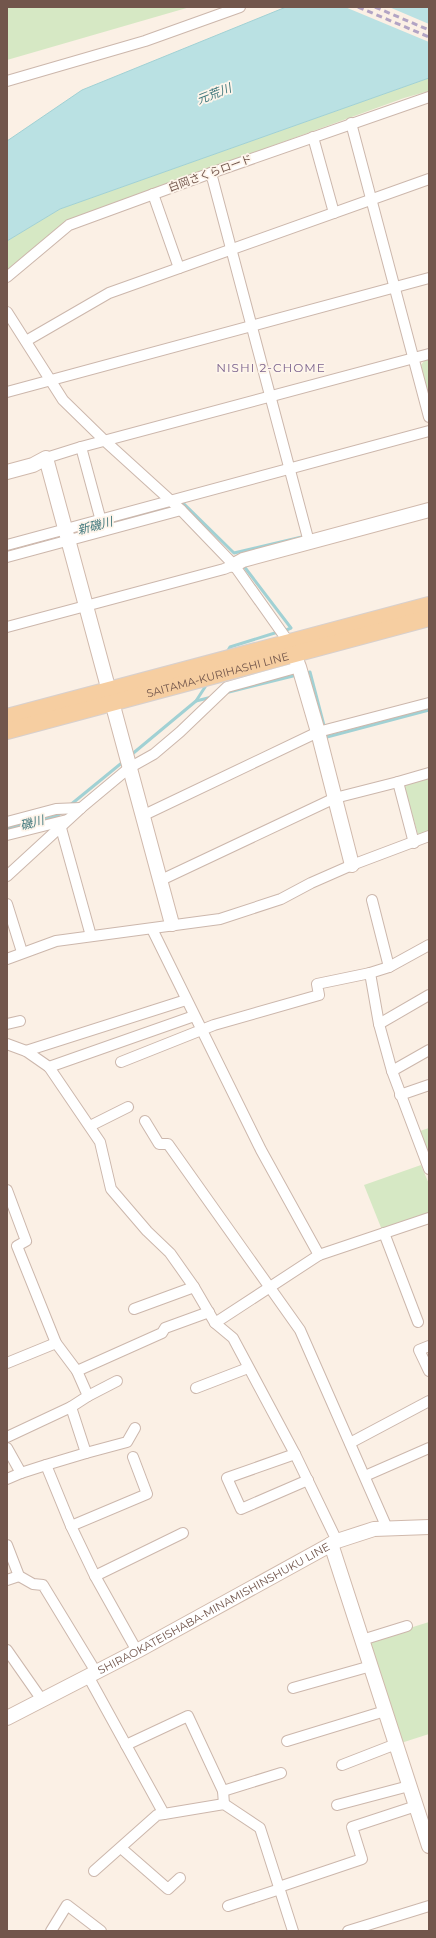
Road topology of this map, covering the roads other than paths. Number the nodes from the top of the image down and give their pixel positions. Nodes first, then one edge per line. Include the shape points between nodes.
1 (240, 7) edge
2 (7, 81) edge
3 (429, 97) edge
4 (351, 123) junction
5 (314, 137) junction
6 (211, 173) junction
7 (429, 179) edge
8 (152, 194) junction
9 (372, 199) junction
10 (334, 213) junction
11 (231, 249) junction
12 (179, 268) junction
13 (7, 277) edge
14 (429, 278) edge
15 (395, 287) junction
16 (7, 312) edge
17 (252, 325) junction
18 (26, 340) junction
19 (429, 354) edge
20 (413, 358) junction
21 (50, 379) junction
22 (7, 392) edge
23 (271, 397) junction
24 (429, 416) edge
25 (429, 431) edge
26 (104, 441) junction
27 (81, 447) junction
28 (46, 458) junction
29 (290, 468) junction
30 (7, 472) edge
31 (170, 501) junction
32 (181, 510) junction
33 (429, 510) edge
34 (101, 521) junction
35 (67, 535) junction
36 (309, 542) junction
37 (7, 545) edge
38 (7, 557) edge
39 (234, 565) junction
40 (86, 606) junction
41 (429, 606) edge
42 (429, 618) edge
43 (7, 627) edge
44 (295, 655) junction
45 (110, 696) junction
46 (429, 703) edge
47 (7, 717) edge
48 (7, 731) edge
49 (318, 732) junction
50 (129, 768) junction
51 (429, 773) edge
52 (398, 782) junction
53 (335, 798) junction
54 (81, 808) junction
55 (142, 816) junction
56 (7, 822) edge
57 (64, 824) junction
58 (7, 835) edge
59 (429, 836) edge
60 (414, 843) junction
61 (352, 865) junction
62 (7, 876) edge
63 (159, 881) junction
64 (372, 900) dead end
65 (7, 904) edge
66 (172, 924) junction
67 (152, 929) junction
68 (90, 936) junction
69 (429, 945) edge
70 (22, 952) junction
71 (7, 959) edge
72 (389, 967) junction
73 (370, 973) junction
74 (429, 995) edge
75 (186, 1000) junction
76 (194, 1016) junction
77 (20, 1021) dead end
78 (7, 1024) edge
79 (380, 1024) junction
80 (202, 1031) junction
81 (7, 1044) edge
82 (429, 1050) edge
83 (26, 1051) junction
84 (121, 1062) dead end
85 (49, 1067) junction
86 (392, 1071) junction
87 (429, 1085) edge
88 (400, 1094) junction
89 (128, 1107) dead end
90 (146, 1122) dead end
91 (90, 1126) junction
92 (429, 1169) edge
93 (7, 1190) edge
94 (429, 1218) edge
95 (384, 1233) junction
96 (319, 1255) junction
97 (194, 1287) junction
98 (268, 1288) junction
99 (134, 1309) dead end
100 (209, 1312) junction
101 (418, 1322) dead end
102 (215, 1323) junction
103 (56, 1343) junction
104 (429, 1346) edge
105 (7, 1363) edge
106 (248, 1368) junction
107 (77, 1371) junction
108 (429, 1371) edge
109 (117, 1381) dead end
110 (196, 1388) dead end
111 (88, 1396) junction
112 (429, 1403) edge
113 (71, 1407) junction
114 (135, 1428) dead end
115 (7, 1436) edge
116 (350, 1443) junction
117 (7, 1448) edge
118 (429, 1448) edge
119 (86, 1453) junction
120 (295, 1454) junction
121 (133, 1457) dead end
122 (46, 1465) junction
123 (21, 1473) junction
124 (365, 1476) junction
125 (7, 1479) edge
126 (308, 1480) junction
127 (71, 1526) junction
128 (387, 1528) junction
129 (429, 1528) edge
130 (183, 1533) dead end
131 (334, 1543) junction
132 (7, 1545) edge
133 (19, 1576) junction
134 (95, 1576) junction
135 (7, 1580) edge
136 (407, 1626) dead end
137 (362, 1640) junction
138 (7, 1650) edge
139 (138, 1651) junction
140 (371, 1666) junction
141 (92, 1674) junction
142 (293, 1688) dead end
143 (42, 1700) junction
144 (385, 1711) junction
145 (7, 1718) edge
146 (287, 1741) dead end
147 (396, 1744) junction
148 (126, 1745) junction
149 (342, 1765) dead end
150 (281, 1773) dead end
151 (409, 1786) junction
152 (223, 1791) junction
153 (224, 1804) junction
154 (337, 1805) dead end
155 (416, 1806) junction
156 (164, 1814) junction
157 (429, 1846) edge
158 (121, 1848) junction
159 (94, 1871) dead end
160 (180, 1878) dead end
161 (280, 1888) junction
162 (228, 1906) dead end
163 (429, 1906) edge
164 (51, 1931) edge
165 (101, 1931) edge
166 (293, 1931) edge
167 (348, 1931) edge

1 - 2 street via 145,41
3 - 4 street, 白岡さくらロード
4 - 5 street, 白岡さくらロード
4 - 9 street
5 - 6 street, 白岡さくらロード
5 - 10 street
6 - 8 street, 白岡さくらロード
6 - 11 street
7 - 9 street
8 - 12 street
8 - 13 street, 白岡さくらロード via 69,225
9 - 10 street
9 - 15 street
10 - 11 street
11 - 12 street
11 - 17 street
12 - 18 street via 109,293
14 - 15 street
15 - 17 street
15 - 20 street
16 - 18 street
17 - 21 street
17 - 23 street
18 - 21 street
19 - 20 street
20 - 23 street
20 - 24 street
21 - 22 street
21 - 26 street via 63,400
23 - 26 street
23 - 29 street
25 - 29 street
26 - 27 street
26 - 31 street
27 - 28 street
27 - 34 street
28 - 30 street via 33,465
28 - 35 street
29 - 31 street
29 - 36 street
31 - 32 street
31 - 34 street
32 - 35 street
32 - 39 street
33 - 36 street
34 - 35 street
35 - 37 street
35 - 38 street
35 - 40 street
36 - 39 street via 243,560
39 - 40 street
39 - 44 street
40 - 43 street
40 - 45 street
41 - 44 main road, SAITAMA-KURIHASHI LINE
42 - 44 main road, SAITAMA-KURIHASHI LINE
44 - 45 main road, SAITAMA-KURIHASHI LINE
44 - 49 street
44 - 50 street via 227,687 159,750
45 - 47 main road, SAITAMA-KURIHASHI LINE
45 - 48 main road, SAITAMA-KURIHASHI LINE
45 - 50 street
46 - 49 street
49 - 53 street
49 - 55 street
50 - 54 street
50 - 55 street
51 - 52 street
52 - 53 street
52 - 60 street
53 - 61 street
53 - 63 street
54 - 56 street via 56,809
54 - 57 street
55 - 63 street
57 - 58 street
57 - 62 street
57 - 68 street
59 - 60 street
60 - 61 street
61 - 66 street via 281,899 220,919
63 - 66 street
64 - 72 street
65 - 70 street
66 - 67 street
67 - 68 street
67 - 75 street
68 - 70 street via 56,941
69 - 72 street
70 - 71 street
72 - 73 street
73 - 79 street
73 - 80 street via 317,984 319,994 214,1025
74 - 79 street
75 - 76 street
75 - 83 street
76 - 80 street
76 - 85 street
77 - 78 street
79 - 86 street
80 - 84 street
80 - 96 street via 261,1150
81 - 83 street
82 - 86 street
83 - 85 street
85 - 91 street
86 - 88 street
87 - 88 street
88 - 92 street
89 - 91 street
90 - 98 street via 159,1144 168,1144
91 - 97 street via 100,1142 111,1189 170,1253
93 - 103 street via 26,1241 17,1246
94 - 95 street
95 - 96 street
95 - 101 street
96 - 98 street
97 - 99 street
97 - 100 street
98 - 102 street
98 - 116 street via 300,1330
100 - 102 street
100 - 107 street via 165,1328 162,1333
102 - 106 street via 233,1338
103 - 105 street
103 - 107 street
104 - 108 street via 419,1350
106 - 110 street
106 - 120 street
107 - 111 street
109 - 111 street
111 - 113 street
112 - 116 street
113 - 115 street
113 - 119 street
114 - 119 street via 127,1442
116 - 124 street
117 - 123 street
118 - 124 street
119 - 122 street
120 - 126 street
120 - 126 street via 227,1478 241,1509
121 - 127 street via 147,1494
122 - 123 street
122 - 127 street
123 - 125 street
124 - 128 street
126 - 131 street
127 - 134 street
128 - 129 street, SHIRAOKATEISHABA-MINAMISHINSHUKU LINE
128 - 131 street, SHIRAOKATEISHABA-MINAMISHINSHUKU LINE via 364,1531
130 - 134 street
131 - 137 street
131 - 139 street, SHIRAOKATEISHABA-MINAMISHINSHUKU LINE
132 - 133 street
133 - 135 street
133 - 141 street via 33,1584 43,1585
134 - 139 street
136 - 137 street
137 - 140 street
138 - 143 street
139 - 141 street, SHIRAOKATEISHABA-MINAMISHINSHUKU LINE
140 - 142 street
140 - 144 street
141 - 143 street, SHIRAOKATEISHABA-MINAMISHINSHUKU LINE
141 - 148 street
143 - 145 street, SHIRAOKATEISHABA-MINAMISHINSHUKU LINE
144 - 146 street
144 - 147 street
147 - 149 street
147 - 151 street
148 - 152 street via 188,1716
148 - 156 street
150 - 152 street
151 - 154 street
151 - 155 street
152 - 153 street
153 - 156 street
153 - 161 street via 260,1828
155 - 157 street
155 - 161 street via 352,1827 362,1859
156 - 158 street via 157,1815
158 - 159 street
158 - 160 street via 168,1889
161 - 162 street
161 - 166 street
163 - 167 street
164 - 165 street via 67,1905

